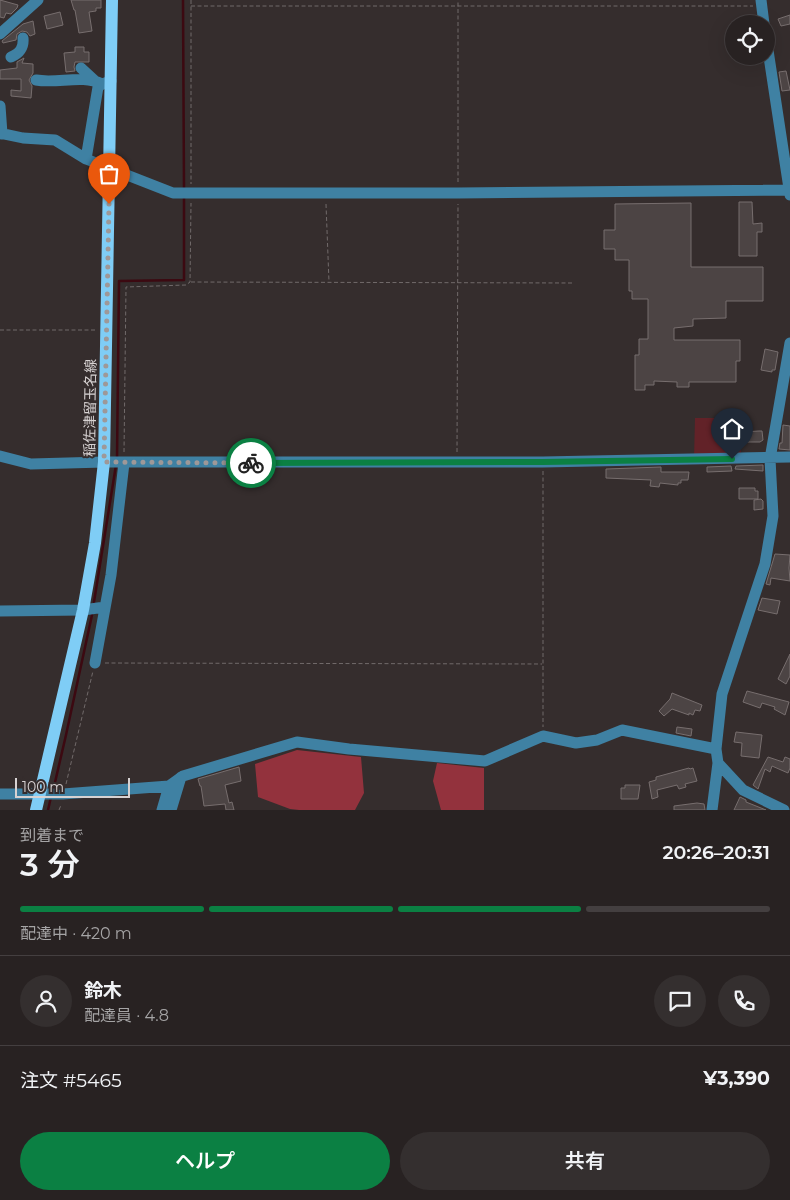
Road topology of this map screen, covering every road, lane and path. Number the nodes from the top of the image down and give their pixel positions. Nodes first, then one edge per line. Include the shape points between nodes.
1 (38, 0) edge
2 (112, 0) edge
3 (191, 0) edge
4 (458, 0) edge
5 (761, 3) edge
6 (191, 6) junction
7 (458, 6) junction
8 (0, 34) edge
9 (22, 38) dead end
10 (8, 58) edge
11 (770, 65) edge
12 (81, 68) dead end
13 (36, 80) dead end
14 (102, 82) junction
15 (0, 106) edge
16 (1, 133) edge
17 (86, 159) junction
18 (110, 168) junction
19 (789, 190) edge
20 (191, 192) junction
21 (326, 193) junction
22 (458, 193) junction
23 (790, 195) edge
24 (190, 282) junction
25 (329, 282) junction
26 (458, 282) junction
27 (573, 283) dead end
28 (0, 330) edge
29 (107, 330) junction
30 (790, 343) edge
31 (0, 456) edge
32 (790, 457) edge
33 (770, 459) junction
34 (106, 462) junction
35 (543, 462) junction
36 (124, 463) junction
37 (457, 463) junction
38 (105, 607) junction
39 (0, 610) edge
40 (83, 610) junction
41 (95, 662) junction
42 (542, 664) junction
43 (543, 736) junction
44 (716, 749) junction
45 (718, 763) junction
46 (182, 777) junction
47 (168, 786) junction
48 (0, 794) edge
49 (52, 794) junction
50 (36, 810) edge
51 (162, 810) edge
52 (171, 810) edge
53 (712, 810) edge
54 (784, 810) edge

1 - 8 street
2 - 14 main road, 稲佐津留玉名線
3 - 6 path
4 - 7 path
5 - 7 path
6 - 7 path
6 - 20 path
7 - 22 path
9 - 10 street via 24,45 21,50
11 - 19 street
12 - 14 street
13 - 14 street
14 - 17 street via 98,88
14 - 18 main road, 稲佐津留玉名線
15 - 16 street
16 - 17 street via 55,140
17 - 18 street
18 - 20 street via 174,193
18 - 29 main road, 稲佐津留玉名線
19 - 22 street
19 - 23 street
20 - 21 street
20 - 24 path
21 - 22 street
21 - 25 path
22 - 26 path
24 - 25 path
24 - 36 path via 186,285 126,287
25 - 26 path
26 - 27 path
26 - 37 path
28 - 29 path
29 - 34 main road, 稲佐津留玉名線
30 - 33 street
31 - 34 street via 31,464
32 - 33 street
33 - 35 street
33 - 44 street via 773,516 765,564 722,694
34 - 36 street
34 - 40 main road, 稲佐津留玉名線
35 - 37 street
35 - 42 path
36 - 37 street
36 - 38 street
38 - 40 street
38 - 41 street
39 - 40 street
40 - 49 main road, 稲佐津留玉名線
41 - 42 path
41 - 49 path
42 - 43 path
43 - 44 street via 576,743 597,740 622,730
43 - 46 street via 485,761 297,742
44 - 45 street
45 - 53 street
45 - 54 street via 743,790
46 - 47 street
46 - 52 street
47 - 49 street
47 - 51 street
48 - 49 street
49 - 50 main road, 稲佐津留玉名線

